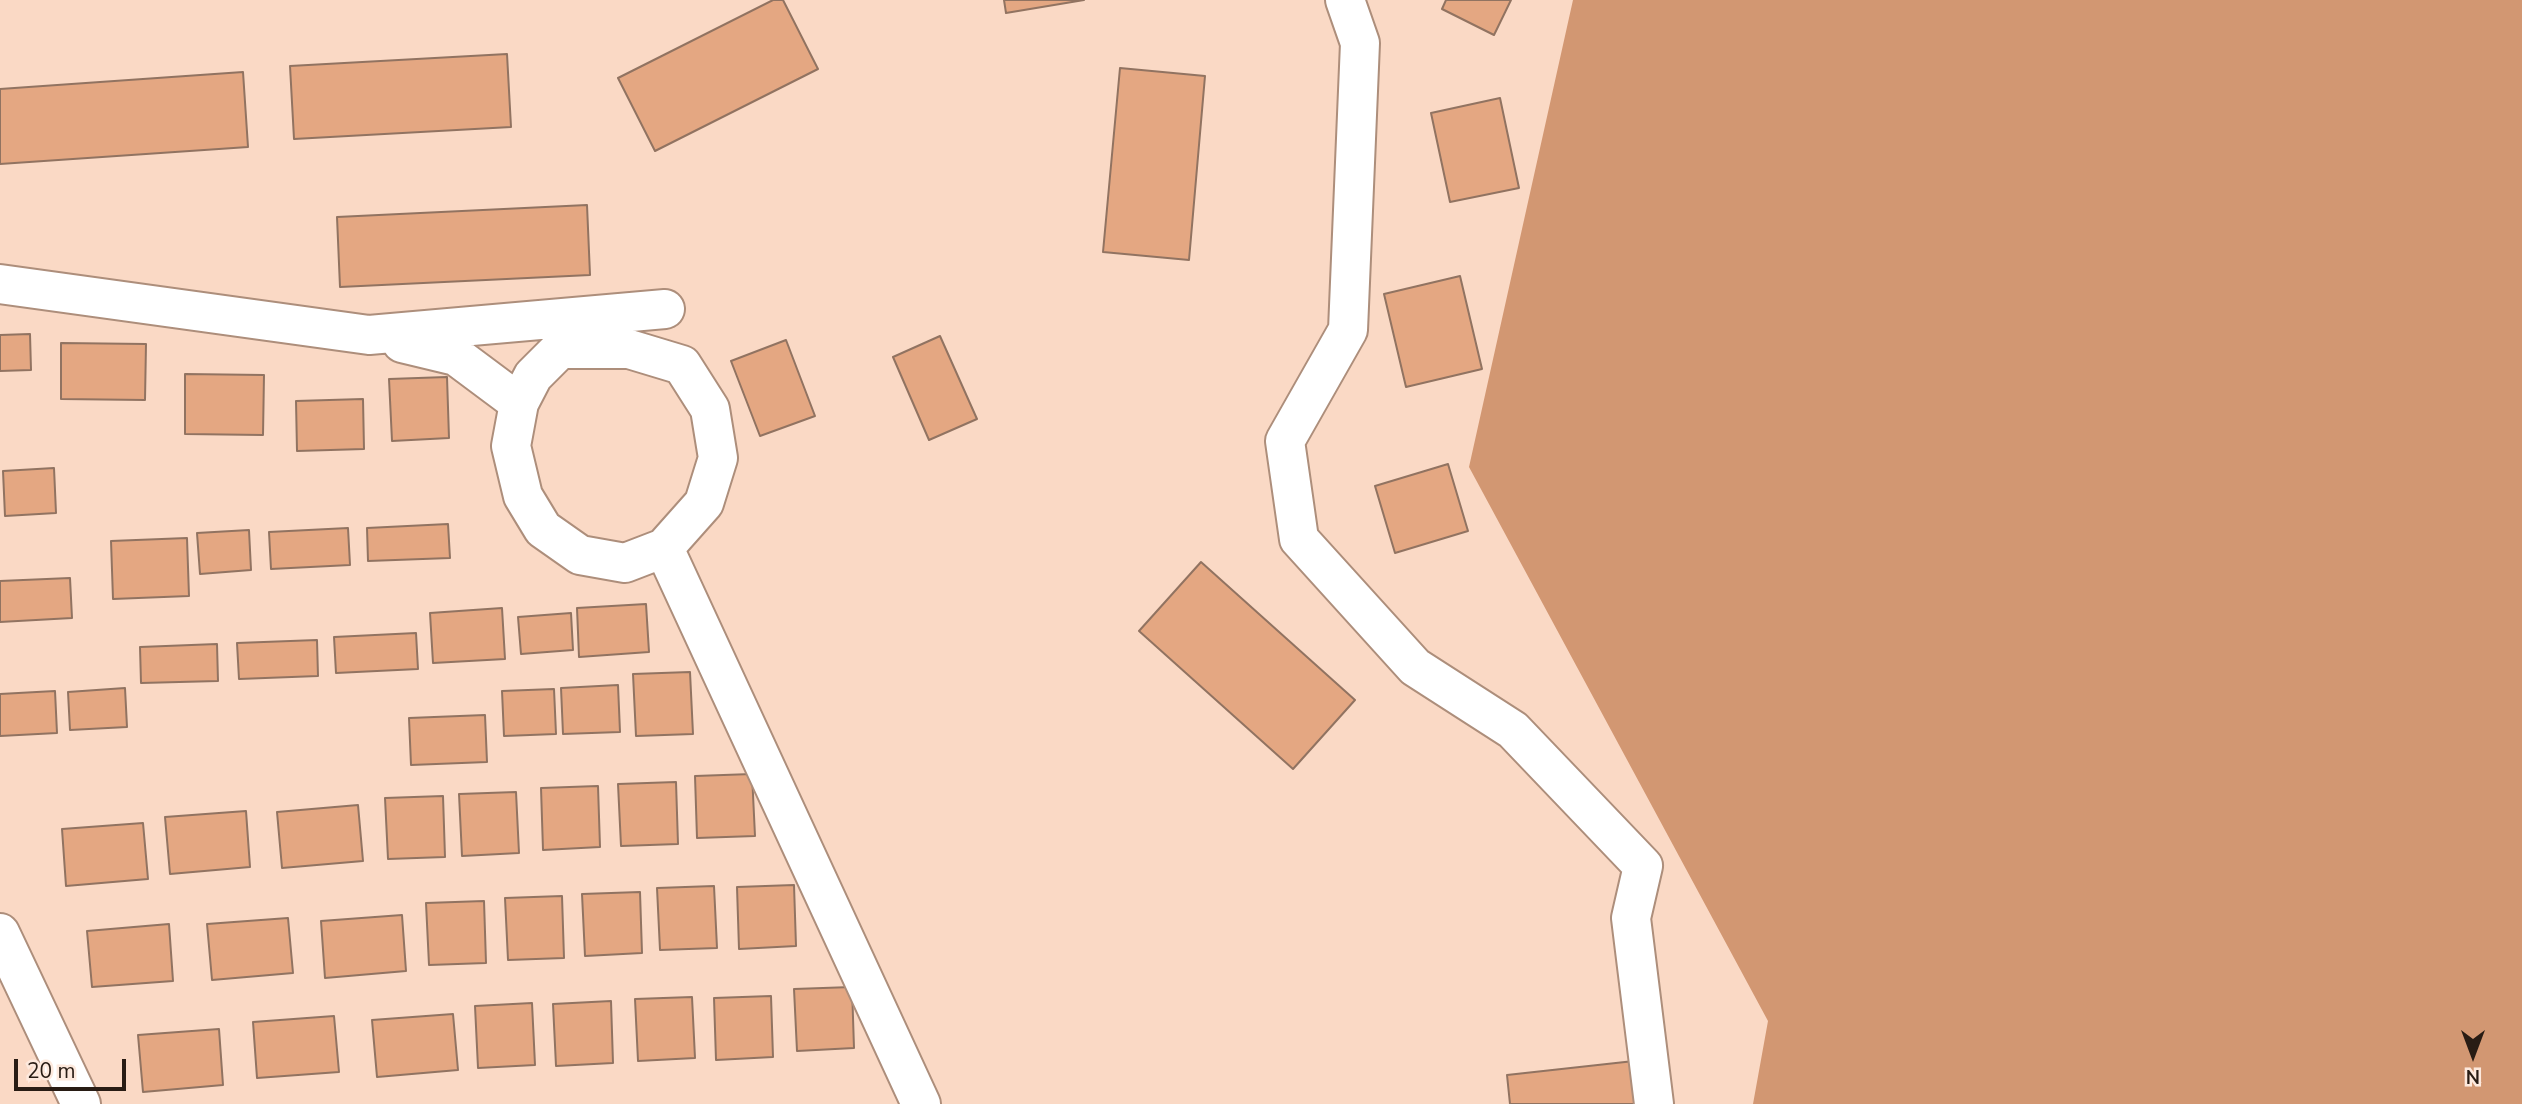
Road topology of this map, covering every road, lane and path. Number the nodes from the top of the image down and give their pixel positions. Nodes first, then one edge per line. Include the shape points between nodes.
1 (1345, 0) edge
2 (0, 284) edge
3 (664, 309) dead end
4 (369, 335) junction
5 (519, 403) junction
6 (664, 548) junction
7 (0, 933) edge
8 (81, 1104) edge
9 (921, 1104) edge
10 (1654, 1104) edge

1 - 10 lane via 1360,43 1348,330 1285,441 1299,539 1415,667 1513,730 1643,866 1631,918
2 - 4 lane
3 - 4 lane
4 - 5 lane via 456,356
5 - 6 lane via 510,446 523,496 543,529 580,555 625,563
5 - 6 lane via 533,376 560,349 629,349 682,365 710,409 718,458 704,503
6 - 9 lane
7 - 8 lane

